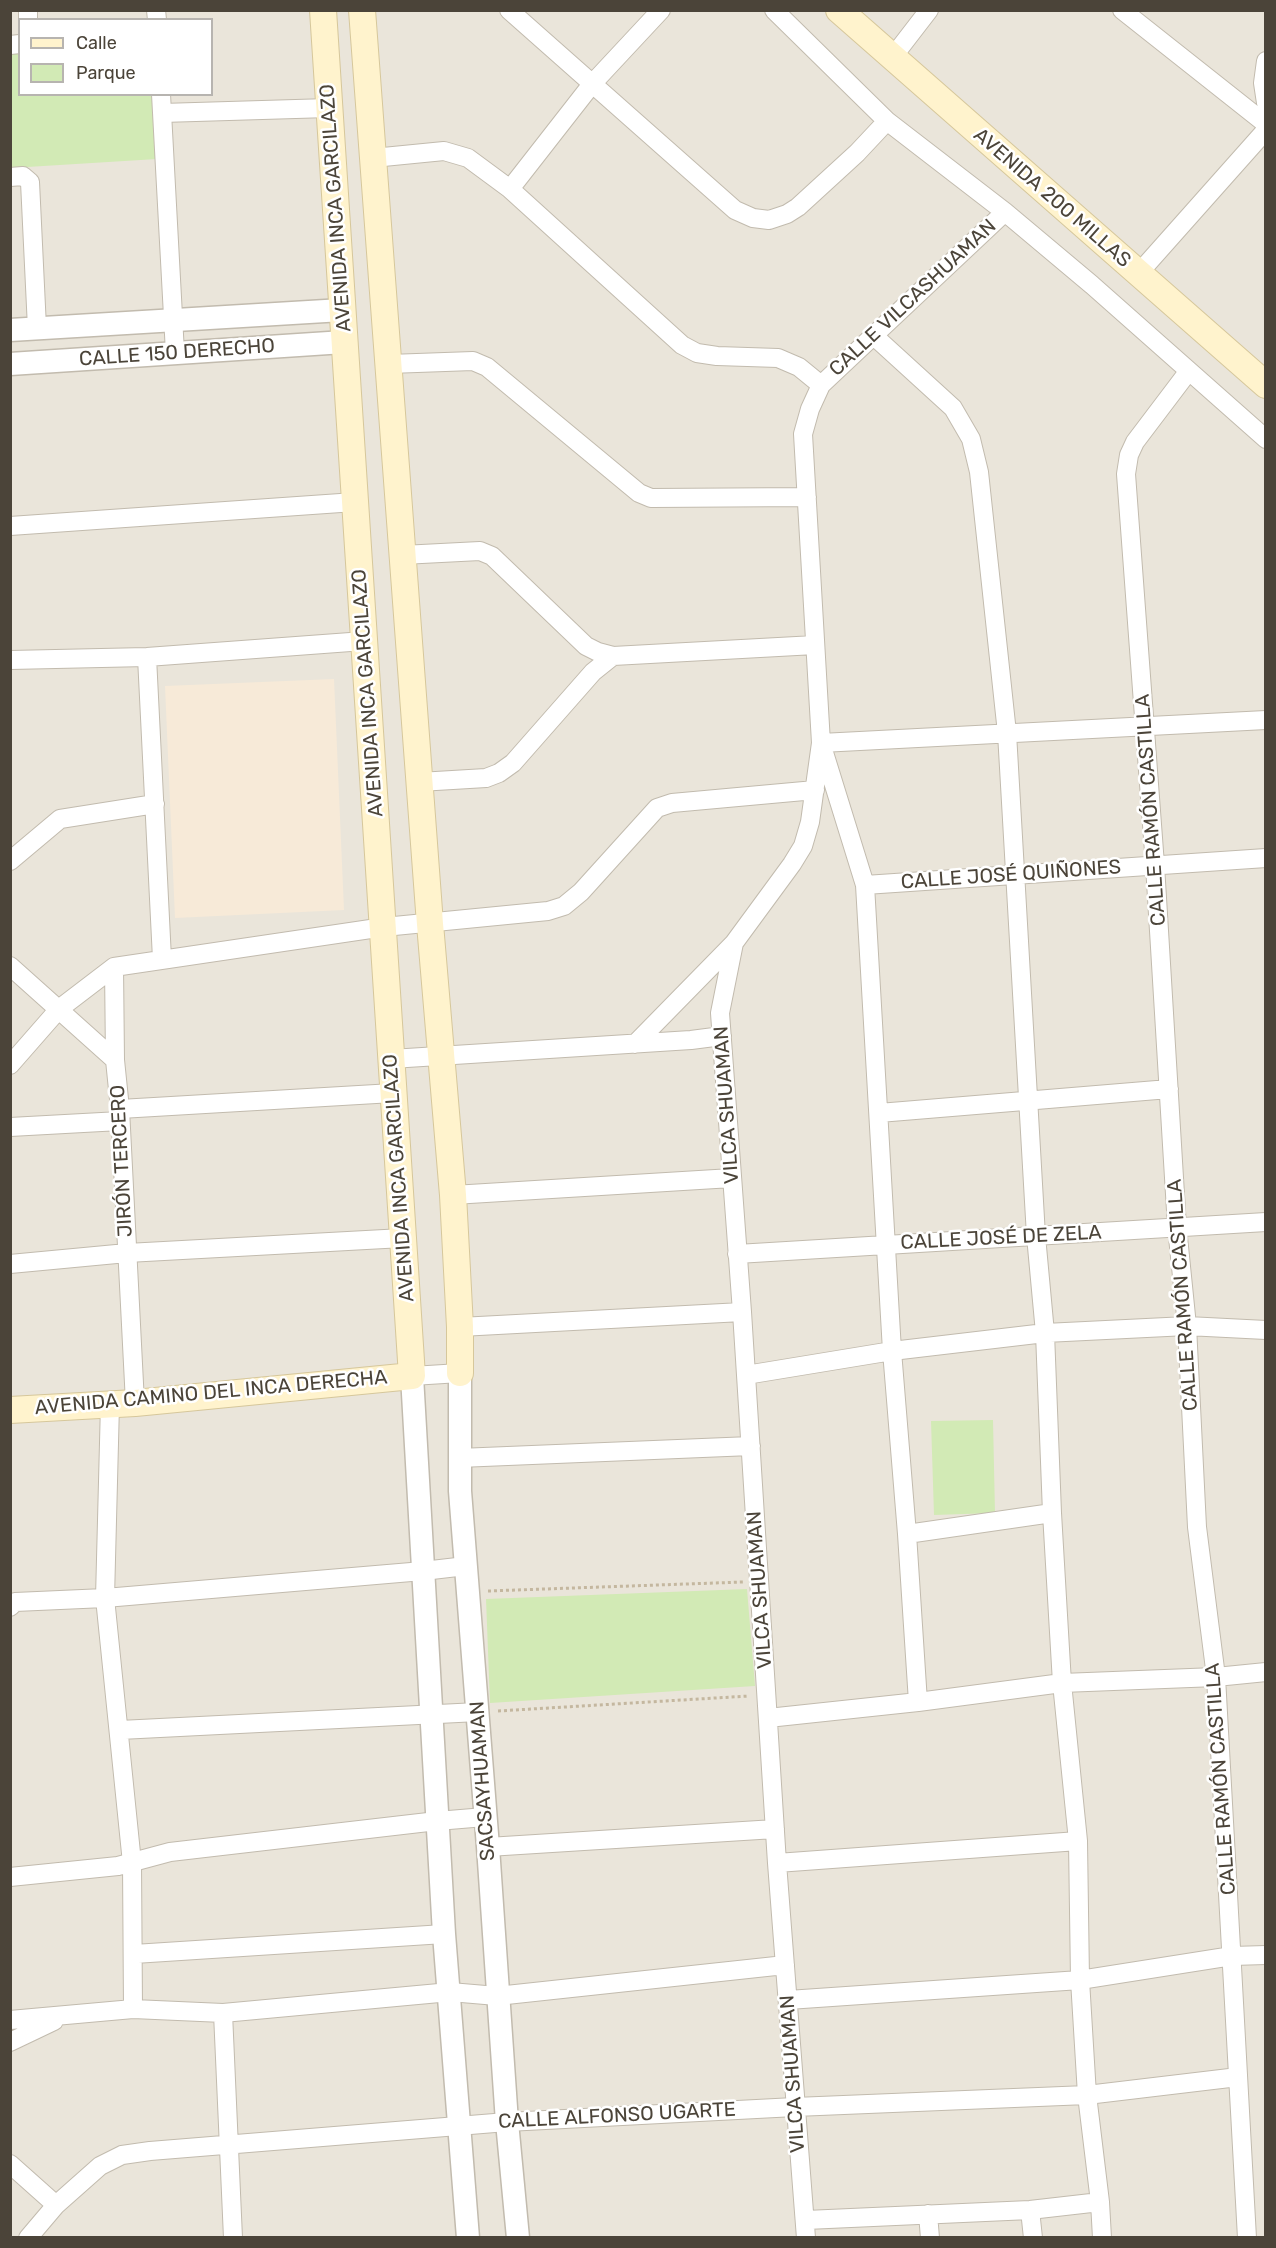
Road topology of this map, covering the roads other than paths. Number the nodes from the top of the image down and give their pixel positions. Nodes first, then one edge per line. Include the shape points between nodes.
1 (323, 10) edge
2 (362, 10) edge
3 (509, 10) edge
4 (661, 10) edge
5 (774, 10) edge
6 (839, 10) edge
7 (929, 10) edge
8 (1122, 10) edge
9 (892, 57) junction
10 (1266, 61) edge
11 (592, 84) junction
12 (161, 96) edge
13 (1266, 103) edge
14 (329, 108) junction
15 (162, 113) junction
16 (887, 121) junction
17 (1266, 123) edge
18 (1266, 130) edge
19 (373, 158) junction
20 (10, 177) edge
21 (510, 189) junction
22 (1005, 212) junction
23 (1138, 274) junction
24 (342, 310) junction
25 (173, 320) junction
26 (37, 328) junction
27 (10, 330) edge
28 (874, 336) junction
29 (344, 342) junction
30 (175, 353) junction
31 (10, 364) edge
32 (388, 364) junction
33 (1188, 372) junction
34 (821, 385) junction
35 (1266, 385) edge
36 (1266, 438) edge
37 (807, 497) junction
38 (355, 502) junction
39 (10, 526) edge
40 (402, 555) junction
41 (364, 641) junction
42 (815, 645) junction
43 (613, 656) junction
44 (147, 657) junction
45 (10, 660) edge
46 (1266, 720) edge
47 (1145, 726) junction
48 (1007, 733) junction
49 (821, 743) junction
50 (419, 782) junction
51 (814, 790) junction
52 (155, 804) junction
53 (1266, 858) edge
54 (10, 861) edge
55 (1155, 865) junction
56 (1015, 874) junction
57 (865, 885) junction
58 (430, 924) junction
59 (384, 927) junction
60 (734, 943) junction
61 (162, 959) junction
62 (10, 966) edge
63 (114, 968) junction
64 (59, 1009) junction
65 (722, 1036) junction
66 (635, 1044) junction
67 (442, 1056) junction
68 (391, 1059) junction
69 (115, 1060) junction
70 (10, 1065) edge
71 (1169, 1089) junction
72 (393, 1094) junction
73 (1028, 1101) junction
74 (879, 1113) junction
75 (120, 1115) junction
76 (10, 1127) edge
77 (732, 1178) junction
78 (453, 1195) junction
79 (1266, 1222) edge
80 (1177, 1227) junction
81 (1036, 1236) junction
82 (403, 1238) junction
83 (886, 1245) junction
84 (127, 1253) junction
85 (738, 1254) junction
86 (10, 1264) edge
87 (742, 1312) junction
88 (1187, 1326) junction
89 (460, 1327) junction
90 (1266, 1330) edge
91 (1045, 1333) junction
92 (892, 1351) junction
93 (460, 1372) junction
94 (746, 1375) junction
95 (412, 1376) junction
96 (122, 1403) junction
97 (10, 1410) edge
98 (751, 1446) junction
99 (459, 1458) junction
100 (1052, 1512) junction
101 (907, 1534) junction
102 (466, 1566) junction
103 (423, 1571) junction
104 (105, 1598) junction
105 (10, 1607) edge
106 (1266, 1672) edge
107 (1216, 1677) junction
108 (1062, 1683) junction
109 (918, 1702) junction
110 (478, 1712) junction
111 (431, 1714) junction
112 (768, 1718) junction
113 (120, 1730) junction
114 (484, 1817) junction
115 (437, 1821) junction
116 (775, 1828) junction
117 (1078, 1841) junction
118 (488, 1847) junction
119 (132, 1863) junction
120 (777, 1863) junction
121 (10, 1877) edge
122 (444, 1934) junction
123 (134, 1953) junction
124 (1266, 1955) edge
125 (1232, 1956) junction
126 (785, 1965) junction
127 (1080, 1980) junction
128 (450, 1992) junction
129 (497, 1996) junction
130 (788, 2000) junction
131 (133, 2009) junction
132 (223, 2013) junction
133 (66, 2015) junction
134 (10, 2020) edge
135 (10, 2042) edge
136 (1238, 2077) junction
137 (1087, 2095) junction
138 (795, 2106) junction
139 (507, 2122) junction
140 (460, 2126) junction
141 (230, 2145) junction
142 (10, 2164) edge
143 (1101, 2202) junction
144 (56, 2205) junction
145 (1030, 2210) junction
146 (928, 2214) junction
147 (806, 2229) edge
148 (28, 2238) edge
149 (233, 2238) edge
150 (468, 2238) edge
151 (518, 2238) edge
152 (930, 2238) edge
153 (1033, 2238) edge
154 (1102, 2238) edge
155 (1247, 2238) edge

1 - 14 main road, AVENIDA INCA GARCILAZO
2 - 19 main road, AVENIDA INCA GARCILAZO
3 - 11 street
4 - 11 street
5 - 16 street
6 - 9 main road, AVENIDA 200 MILLAS
7 - 9 street
8 - 17 street
9 - 23 main road, AVENIDA 200 MILLAS
10 - 13 street
11 - 16 street via 735,210 753,218 769,220 798,207
11 - 21 street
12 - 15 street
14 - 15 street
14 - 24 main road, AVENIDA INCA GARCILAZO
15 - 25 street
16 - 22 street
18 - 23 street
19 - 21 street via 455,153
19 - 32 main road, AVENIDA INCA GARCILAZO
20 - 26 street via 23,176 30,182
21 - 34 street via 682,345 697,353 717,356 778,358 799,367
22 - 28 street, CALLE VILCASHUAMAN
22 - 33 street
23 - 35 main road, AVENIDA 200 MILLAS
24 - 25 street, CALLE 150 DERECHO
24 - 29 main road, AVENIDA INCA GARCILAZO
25 - 26 street, CALLE 150 DERECHO
25 - 30 street
26 - 27 street, CALLE 150 DERECHO
28 - 34 street, CALLE VILCASHUAMAN
28 - 48 street via 953,408 971,439 980,472
29 - 30 street, CALLE 150 DERECHO
29 - 38 main road, AVENIDA INCA GARCILAZO
30 - 31 street, CALLE 150 DERECHO
32 - 37 street via 461,360 488,367 639,493 651,498
32 - 40 main road, AVENIDA INCA GARCILAZO
33 - 36 street
33 - 47 street, CALLE RAMÓN CASTILLA via 1135,442 1126,474
34 - 37 street via 803,434
37 - 42 street
38 - 39 street
38 - 41 main road, AVENIDA INCA GARCILAZO
40 - 43 street via 480,551 492,556 586,646
40 - 50 main road, AVENIDA INCA GARCILAZO
41 - 44 street
41 - 59 main road, AVENIDA INCA GARCILAZO
42 - 43 street
42 - 49 street
43 - 50 street via 593,672 499,773 486,778
44 - 45 street
44 - 52 street
46 - 47 street
47 - 48 street
47 - 55 street, CALLE RAMÓN CASTILLA
48 - 49 street
48 - 56 street
49 - 51 street
49 - 57 street
50 - 58 main road, AVENIDA INCA GARCILAZO
51 - 58 street via 672,803 657,808 564,906
51 - 60 street via 803,846
52 - 54 street via 60,819
52 - 61 street
53 - 55 street, CALLE JOSÉ QUIÑONES
55 - 56 street, CALLE JOSÉ QUIÑONES
55 - 71 street, CALLE RAMÓN CASTILLA
56 - 57 street, CALLE JOSÉ QUIÑONES
56 - 73 street
57 - 74 street
58 - 59 street
58 - 67 main road, AVENIDA INCA GARCILAZO
59 - 61 street
59 - 68 main road, AVENIDA INCA GARCILAZO
60 - 65 street, VILCA SHUAMAN via 720,1013
60 - 66 street
61 - 63 street
62 - 64 street, JIRÓN TERCERO
63 - 64 street
63 - 69 street
64 - 69 street, JIRÓN TERCERO
64 - 70 street
65 - 66 street
65 - 77 street, VILCA SHUAMAN
66 - 67 street
67 - 68 street
67 - 78 main road, AVENIDA INCA GARCILAZO
68 - 72 main road, AVENIDA INCA GARCILAZO
69 - 75 street, JIRÓN TERCERO
71 - 73 street
71 - 80 street, CALLE RAMÓN CASTILLA
72 - 75 street
72 - 82 main road, AVENIDA INCA GARCILAZO
73 - 74 street
73 - 81 street
74 - 83 street
75 - 76 street
75 - 84 street, JIRÓN TERCERO
77 - 78 street
77 - 85 street, VILCA SHUAMAN
78 - 89 main road, AVENIDA INCA GARCILAZO
79 - 80 street, CALLE JOSÉ DE ZELA
80 - 81 street, CALLE JOSÉ DE ZELA
80 - 88 street, CALLE RAMÓN CASTILLA
81 - 83 street, CALLE JOSÉ DE ZELA
81 - 91 street
82 - 84 street
82 - 95 main road, AVENIDA INCA GARCILAZO
83 - 85 street, CALLE JOSÉ DE ZELA
83 - 92 street
84 - 86 street
84 - 96 street, JIRÓN TERCERO
85 - 87 street, VILCA SHUAMAN
87 - 89 street
87 - 94 street, VILCA SHUAMAN
88 - 90 street
88 - 91 street
88 - 107 street, CALLE RAMÓN CASTILLA via 1197,1527
89 - 93 main road, AVENIDA INCA GARCILAZO
91 - 92 street
91 - 100 street
92 - 94 street
92 - 101 street
93 - 95 street
93 - 99 street, SACSAYHUAMAN
94 - 98 street, VILCA SHUAMAN
95 - 96 main road, AVENIDA CAMINO DEL INCA DERECHA
95 - 103 street
96 - 97 main road, AVENIDA CAMINO DEL INCA DERECHA
96 - 104 street, JIRÓN TERCERO
98 - 99 street
98 - 112 street, VILCA SHUAMAN
99 - 102 street, SACSAYHUAMAN
100 - 101 street
100 - 108 street
101 - 109 street
102 - 103 street
102 - 110 street, SACSAYHUAMAN
103 - 104 street
103 - 111 street
104 - 105 street via 15,1602
104 - 113 street, JIRÓN TERCERO
106 - 107 street
107 - 108 street
107 - 125 street, CALLE RAMÓN CASTILLA
108 - 109 street
108 - 117 street
109 - 112 street
110 - 111 street
110 - 114 street, SACSAYHUAMAN
111 - 113 street
111 - 115 street
112 - 116 street, VILCA SHUAMAN
113 - 119 street, JIRÓN TERCERO
114 - 115 street
114 - 118 street, SACSAYHUAMAN
115 - 119 street via 170,1852
115 - 122 street
116 - 118 street
116 - 120 street, VILCA SHUAMAN
117 - 120 street
117 - 127 street
118 - 129 street, SACSAYHUAMAN
119 - 121 street
119 - 123 street, JIRÓN TERCERO
120 - 126 street, VILCA SHUAMAN
122 - 123 street
122 - 128 street
123 - 131 street, JIRÓN TERCERO
124 - 125 street
125 - 127 street
125 - 136 street, CALLE RAMÓN CASTILLA
126 - 129 street
126 - 130 street, VILCA SHUAMAN
127 - 130 street
127 - 137 street
128 - 129 street
128 - 132 street
128 - 140 street
129 - 139 street, SACSAYHUAMAN
130 - 138 street, VILCA SHUAMAN
131 - 132 street
131 - 133 street
132 - 141 street
133 - 134 street
133 - 135 street
136 - 137 street, CALLE ALFONSO UGARTE
136 - 155 street, CALLE RAMÓN CASTILLA
137 - 138 street, CALLE ALFONSO UGARTE
137 - 143 street
138 - 139 street, CALLE ALFONSO UGARTE
138 - 147 street, VILCA SHUAMAN
139 - 140 street, CALLE ALFONSO UGARTE
139 - 151 street, SACSAYHUAMAN
140 - 141 street, CALLE ALFONSO UGARTE
140 - 150 street
141 - 144 street, CALLE ALFONSO UGARTE via 122,2155 100,2166
141 - 149 street
142 - 144 street
143 - 145 street
143 - 154 street
144 - 148 street, CALLE ALFONSO UGARTE
145 - 146 street
145 - 153 street
146 - 147 street
146 - 152 street

